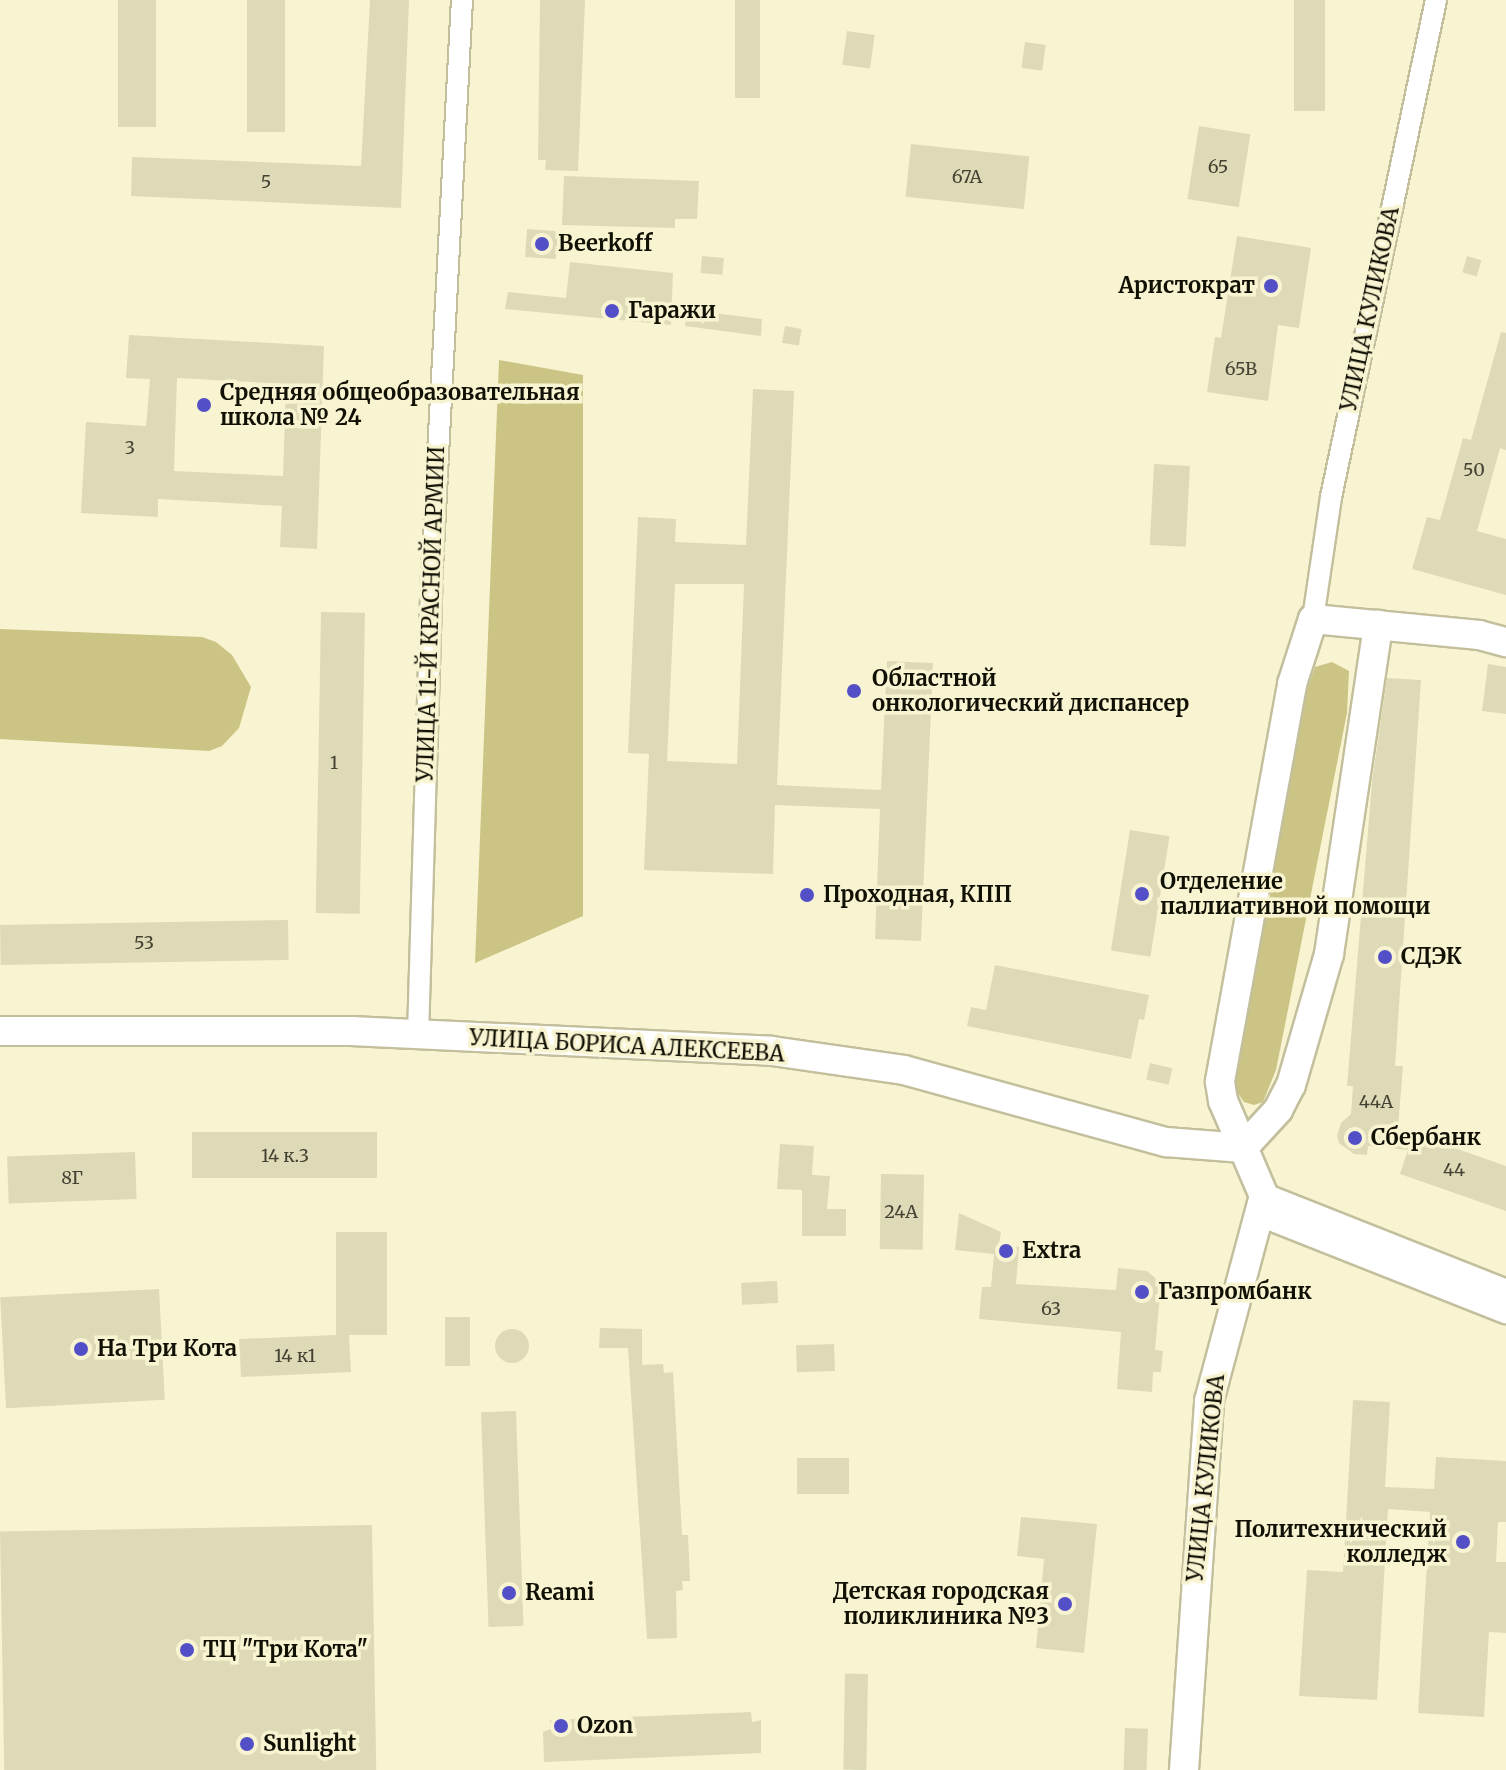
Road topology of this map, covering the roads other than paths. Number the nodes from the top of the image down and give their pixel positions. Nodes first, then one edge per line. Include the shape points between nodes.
1 (462, 0) edge
2 (1436, 0) edge
3 (1313, 619) junction
4 (1378, 625) junction
5 (1506, 642) edge
6 (0, 1031) edge
7 (418, 1036) junction
8 (1243, 1148) junction
9 (1261, 1204) junction
10 (1447, 1278) junction
11 (1506, 1292) edge
12 (1506, 1311) edge
13 (1184, 1770) edge

1 - 7 street, УЛИЦА 11-Й КРАСНОЙ АРМИИ via 431,587
2 - 3 street, УЛИЦА КУЛИКОВА via 1333,484
3 - 4 main road
3 - 8 main road via 1292,684 1220,1081
4 - 5 main road
4 - 8 main road via 1329,954 1291,1085 1278,1110
6 - 7 main road, УЛИЦА БОРИСА АЛЕКСЕЕВА
7 - 8 main road, УЛИЦА БОРИСА АЛЕКСЕЕВА via 708,1046 861,1062 1166,1142
8 - 9 main road
9 - 10 street
9 - 13 main road, УЛИЦА КУЛИКОВА via 1209,1401
10 - 11 street
10 - 12 street

